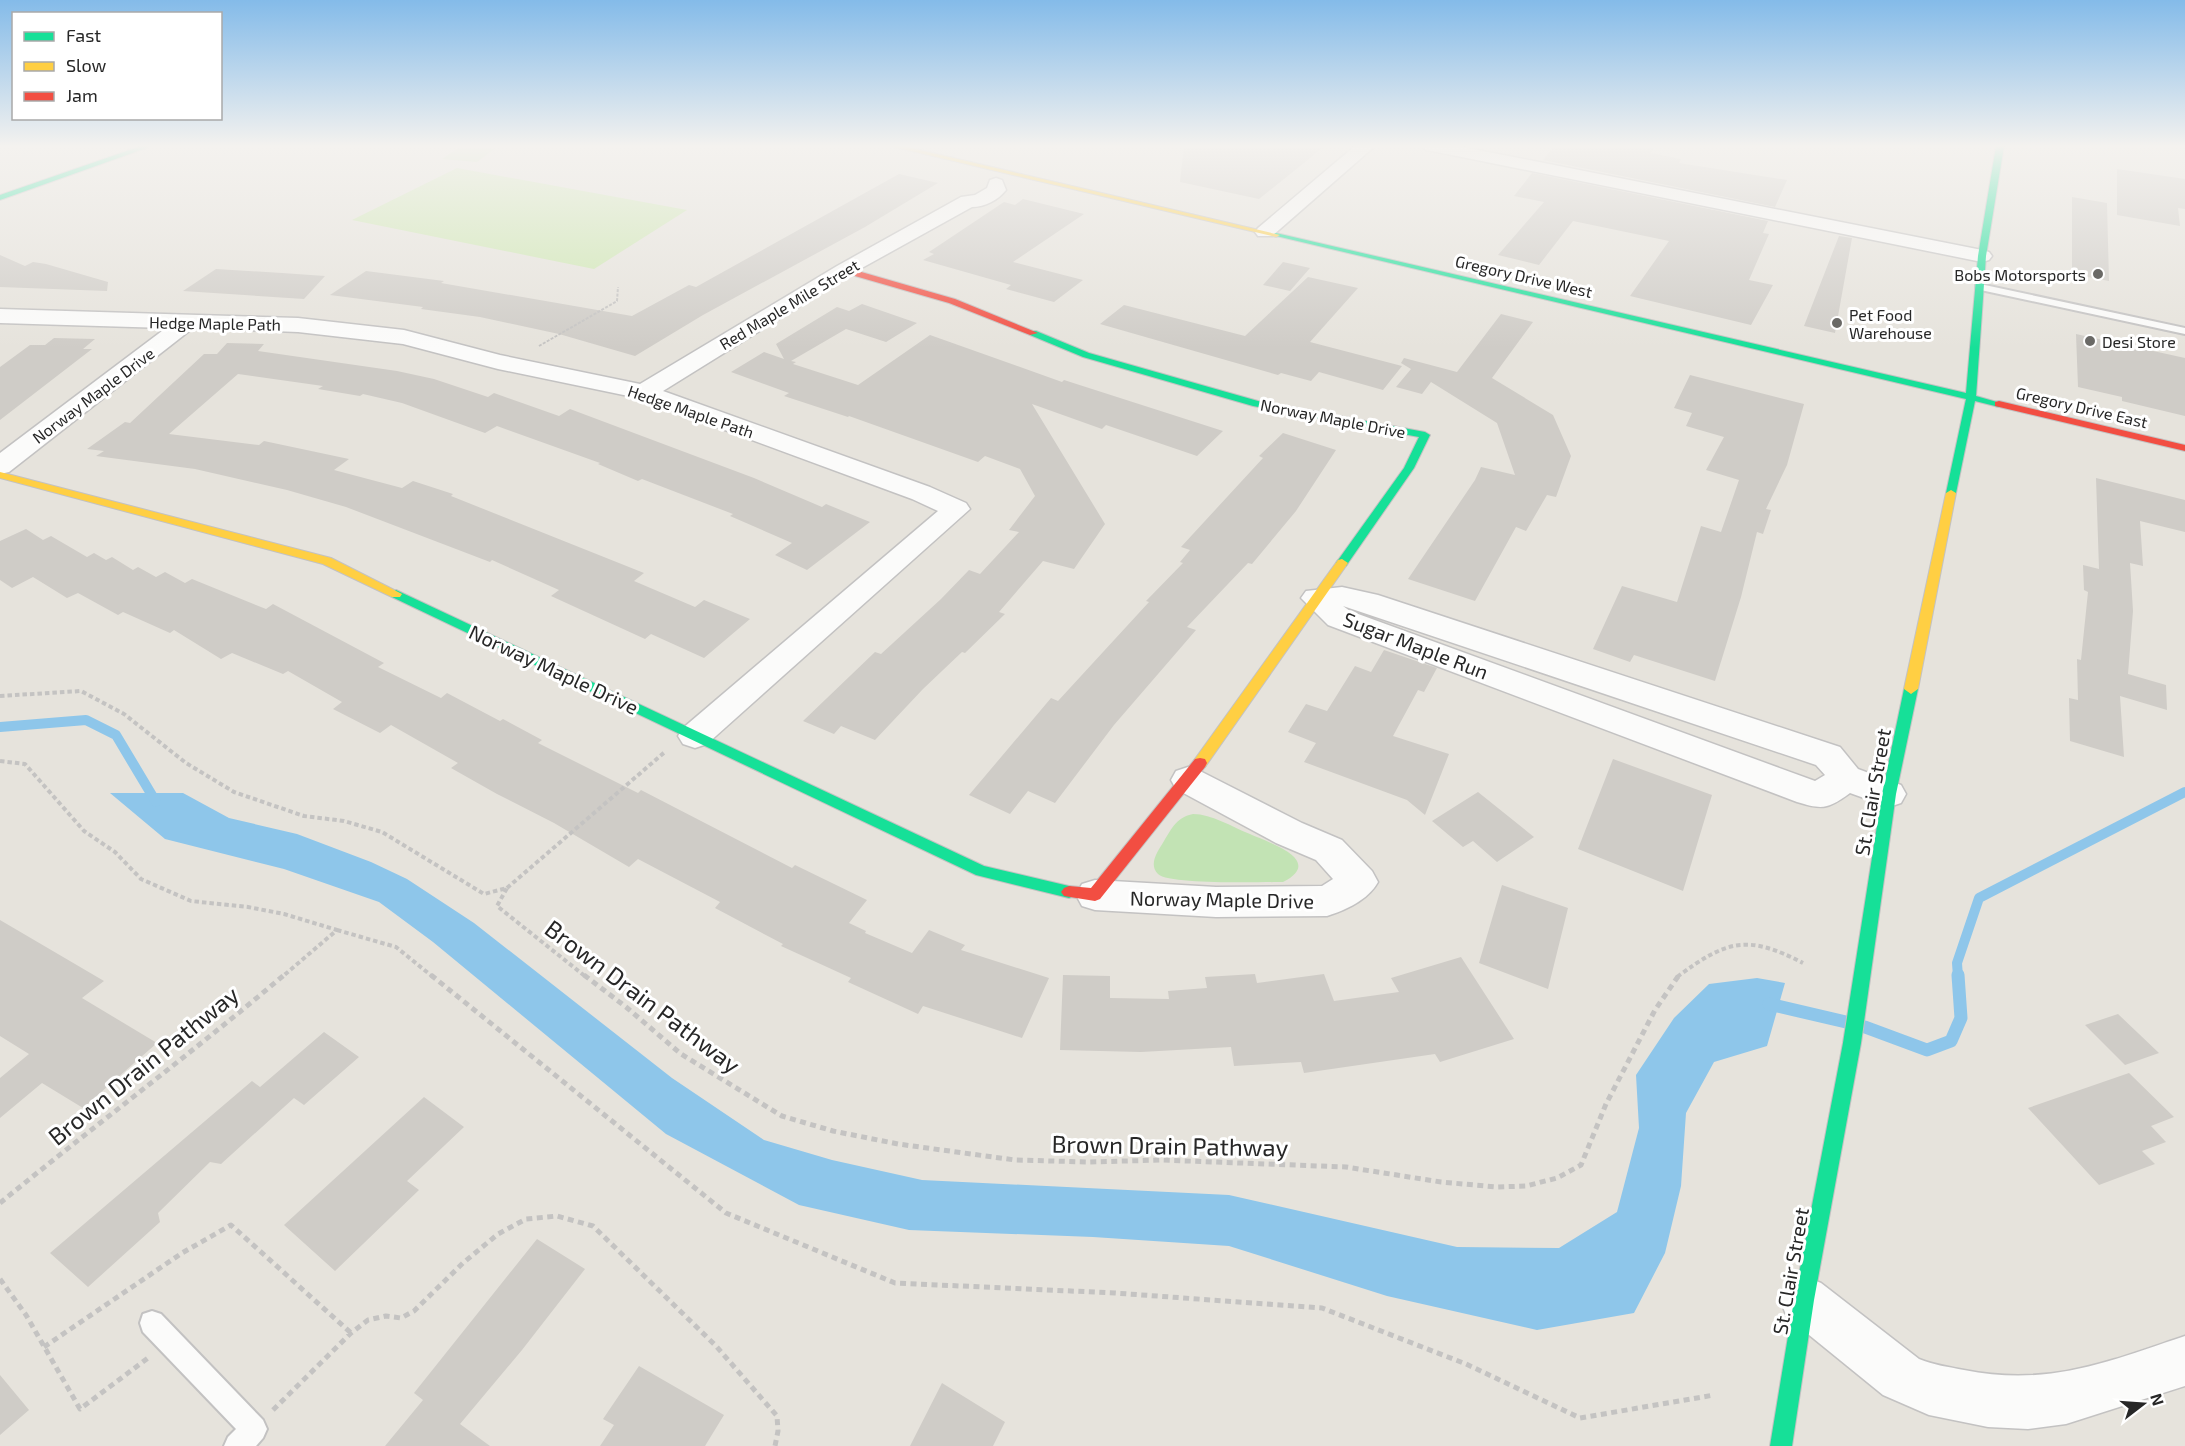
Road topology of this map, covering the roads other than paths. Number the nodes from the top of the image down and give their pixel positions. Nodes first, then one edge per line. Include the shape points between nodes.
1 (946, 213) edge
2 (1186, 213) edge
3 (1287, 213) edge
4 (1772, 213) edge
5 (1989, 213) edge
6 (1265, 232) junction
7 (1982, 255) junction
8 (844, 270) junction
9 (1980, 287) junction
10 (0, 316) edge
11 (186, 323) junction
12 (2185, 331) edge
13 (644, 392) junction
14 (1971, 398) junction
15 (2185, 448) edge
16 (0, 466) edge
17 (0, 476) edge
18 (1316, 598) junction
19 (691, 734) junction
20 (1846, 778) junction
21 (1188, 780) junction
22 (1889, 794) junction
23 (1095, 895) junction
24 (1804, 1300) junction
25 (152, 1323) dead end
26 (2185, 1361) edge
27 (246, 1438) edge
28 (1781, 1446) edge

1 - 8 street, Red Maple Mile Street
2 - 6 street, Gregory Drive West
3 - 6 street
4 - 7 street
5 - 7 street, St. Clair Street
6 - 14 street, Gregory Drive West
7 - 9 street, St. Clair Street
8 - 13 street, Red Maple Mile Street
8 - 18 street, Norway Maple Drive via 952,302 1086,355 1257,404 1425,435 1409,468
9 - 12 lane
9 - 14 street, St. Clair Street
10 - 11 street, Hedge Maple Path
11 - 13 street, Hedge Maple Path via 298,325 404,337 507,364
11 - 16 street, Norway Maple Drive
13 - 19 street, Hedge Maple Path via 956,509
14 - 15 street, Gregory Drive East
14 - 22 street, St. Clair Street
17 - 19 street, Norway Maple Drive via 327,561
18 - 20 street, Sugar Maple Run via 1342,596 1368,602 1828,756
18 - 20 street, Sugar Maple Run via 1339,618 1809,793 1821,796
18 - 21 street, Norway Maple Drive
19 - 23 street, Norway Maple Drive via 981,871 1057,891
20 - 22 street, Sugar Maple Run
21 - 23 street, Norway Maple Drive
21 - 23 street, Norway Maple Drive via 1329,850 1359,882 1327,902 1216,902
22 - 24 street, St. Clair Street via 1852,1043
24 - 26 street via 1901,1377 1929,1389 1988,1401 2028,1403 2066,1398
24 - 28 street, St. Clair Street
25 - 27 lane

